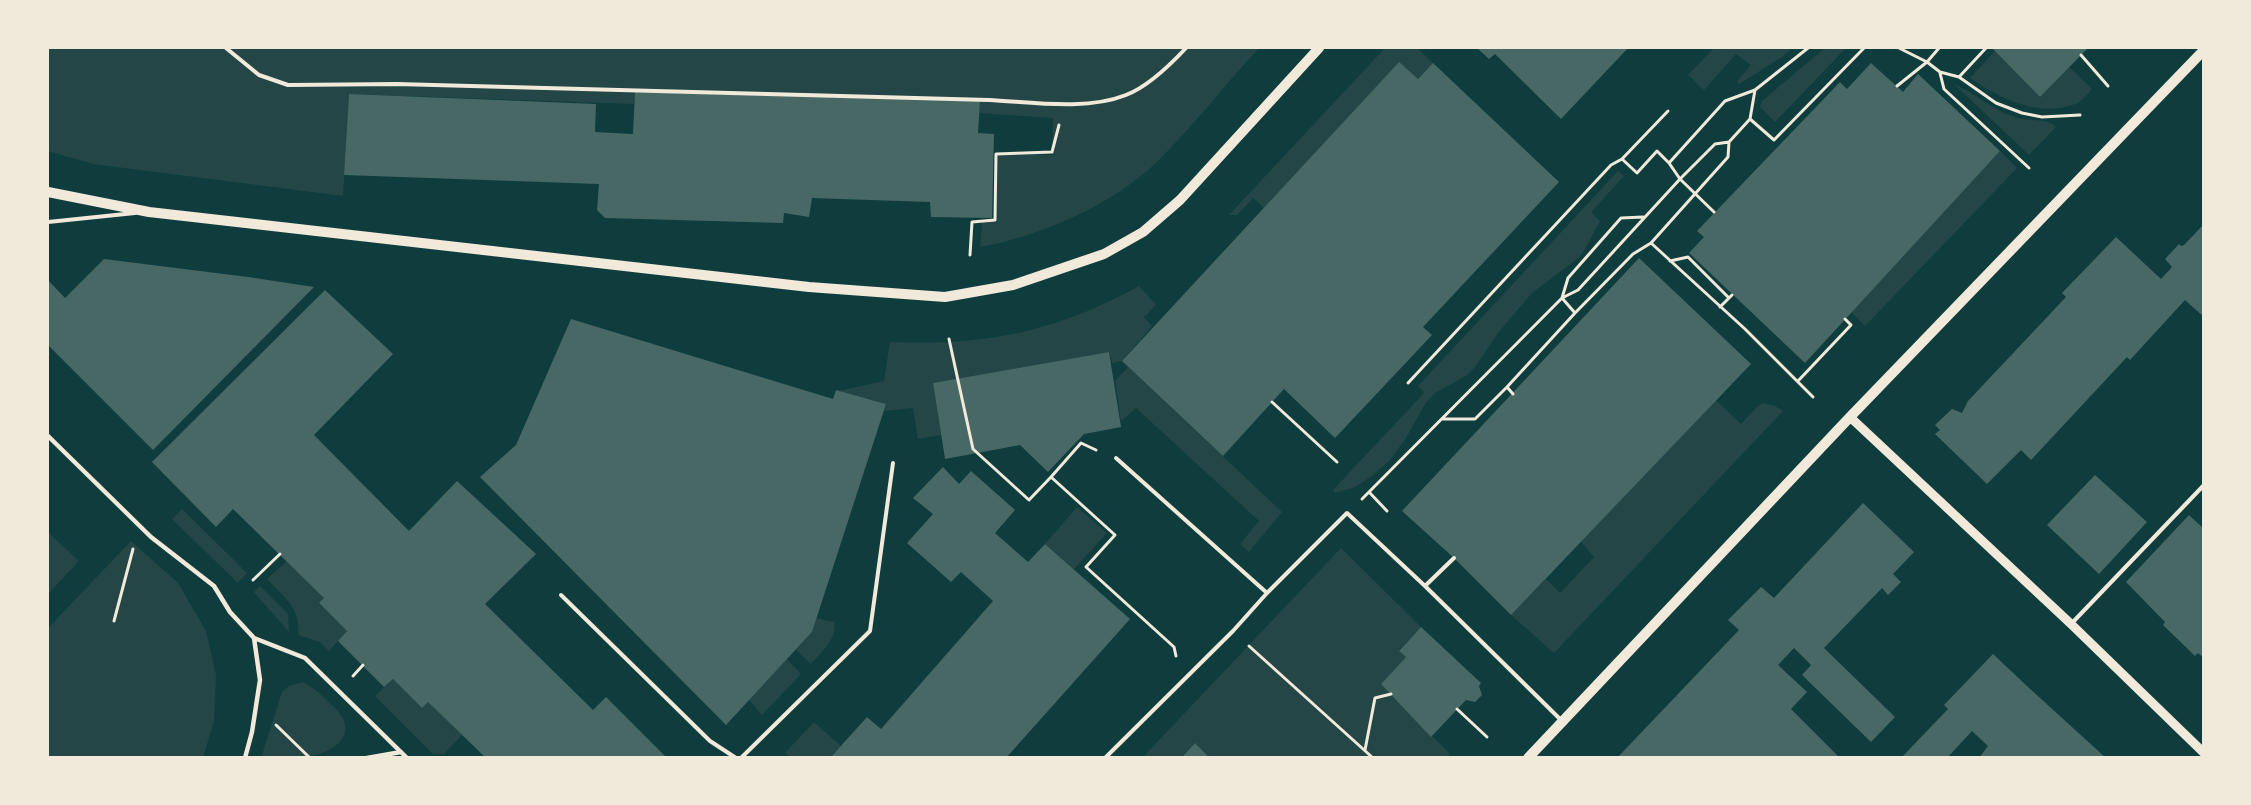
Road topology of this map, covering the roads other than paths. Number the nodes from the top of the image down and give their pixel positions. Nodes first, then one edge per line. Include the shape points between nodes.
1 (226, 48) edge
2 (1186, 48) edge
3 (1319, 48) edge
4 (2204, 50) edge
5 (48, 192) edge
6 (148, 212) junction
7 (48, 222) edge
8 (1850, 417) junction
9 (48, 436) edge
10 (1116, 458) road end
11 (893, 463) dead end
12 (2204, 485) edge
13 (1454, 558) dead end
14 (1425, 586) junction
15 (1267, 593) junction
16 (561, 595) dead end
17 (2070, 624) junction
18 (254, 638) junction
19 (1562, 721) junction
20 (401, 752) junction
21 (2204, 754) edge
22 (245, 758) edge
23 (367, 758) edge
24 (407, 758) edge
25 (736, 758) edge
26 (741, 758) edge
27 (1105, 758) edge
28 (1528, 758) edge

1 - 2 lane via 259,75 288,85 397,84 1056,104 1128,95 1167,68
3 - 6 main road via 1193,186 1143,232 1104,254 1013,284 945,297 809,287
4 - 8 main road
5 - 6 main road
6 - 7 lane
8 - 17 street
8 - 19 main road
9 - 18 street via 151,536 214,586 230,612
10 - 15 lane
11 - 26 lane via 870,631
12 - 17 lane
13 - 14 lane
14 - 15 lane via 1347,513
14 - 19 lane
15 - 27 lane
16 - 25 lane via 710,741
17 - 21 street
18 - 20 street via 305,658
18 - 22 street via 260,680
19 - 28 main road
20 - 23 street
20 - 24 street

